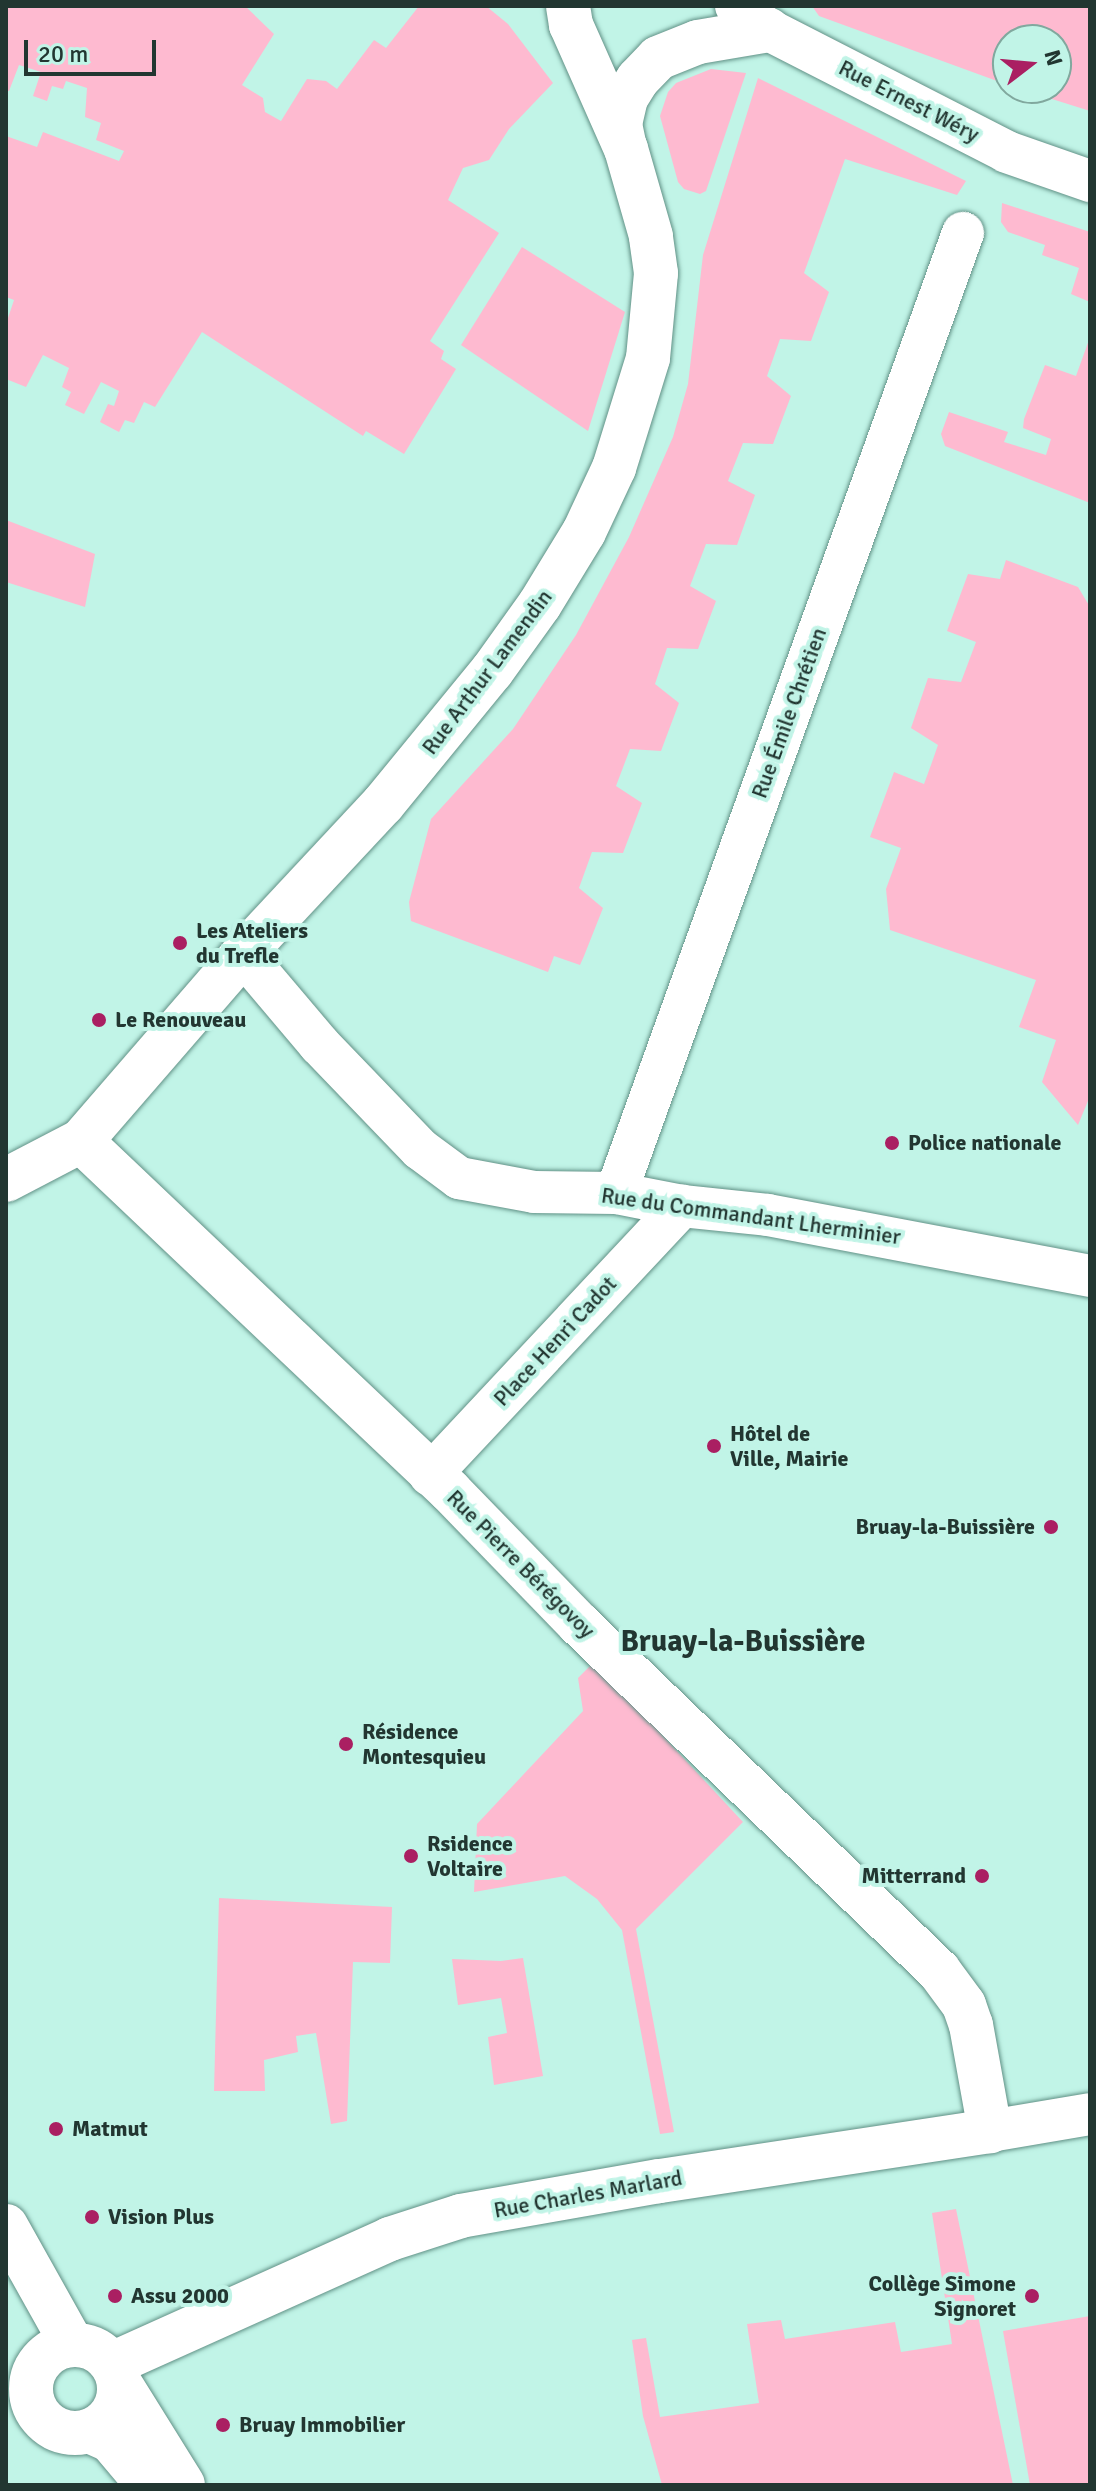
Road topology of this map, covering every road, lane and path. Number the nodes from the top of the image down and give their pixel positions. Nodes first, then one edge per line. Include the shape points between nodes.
1 (564, 12) edge
2 (753, 18) edge
3 (626, 149) junction
4 (1090, 181) edge
5 (963, 233) dead end
6 (243, 954) junction
7 (81, 1141) junction
8 (6, 1180) edge
9 (616, 1193) junction
10 (682, 1206) junction
11 (1090, 1276) edge
12 (430, 1475) junction
13 (1090, 2114) edge
14 (990, 2131) junction
15 (6, 2226) edge
16 (72, 2344) junction
17 (115, 2373) junction
18 (20, 2412) edge
19 (89, 2431) junction
20 (148, 2485) edge
21 (183, 2485) edge

1 - 3 street, Rue Arthur Lamendin
2 - 3 street via 658,58 626,98 620,124
2 - 4 street, Rue Ernest Wéry via 1007,152
3 - 6 street, Rue Arthur Lamendin via 656,273 648,358 614,468 584,532 532,615 438,739
5 - 9 street, Rue Émile Chrétien
6 - 7 street, Rue Arthur Lamendin
6 - 9 street, Rue du Commandant Lherminier via 319,1044 420,1149 459,1178 534,1192
7 - 8 street, Rue Arthur Lamendin
7 - 12 street, Rue Pierre Bérégovoy
9 - 10 street, Rue du Commandant Lherminier
10 - 11 street, Rue du Commandant Lherminier via 887,1235
10 - 12 street, Place Henri Cadot
12 - 14 street, Rue Pierre Bérégovoy via 939,1971 964,2005 971,2025
13 - 14 street, Rue Charles Marlard
14 - 17 street, Rue Charles Marlard via 461,2216 390,2239
15 - 16 street
16 - 17 street via 95,2349
16 - 18 street via 38,2365
17 - 19 street via 117,2404 111,2416
17 - 21 street
18 - 19 street via 63,2431
19 - 20 street via 111,2441

